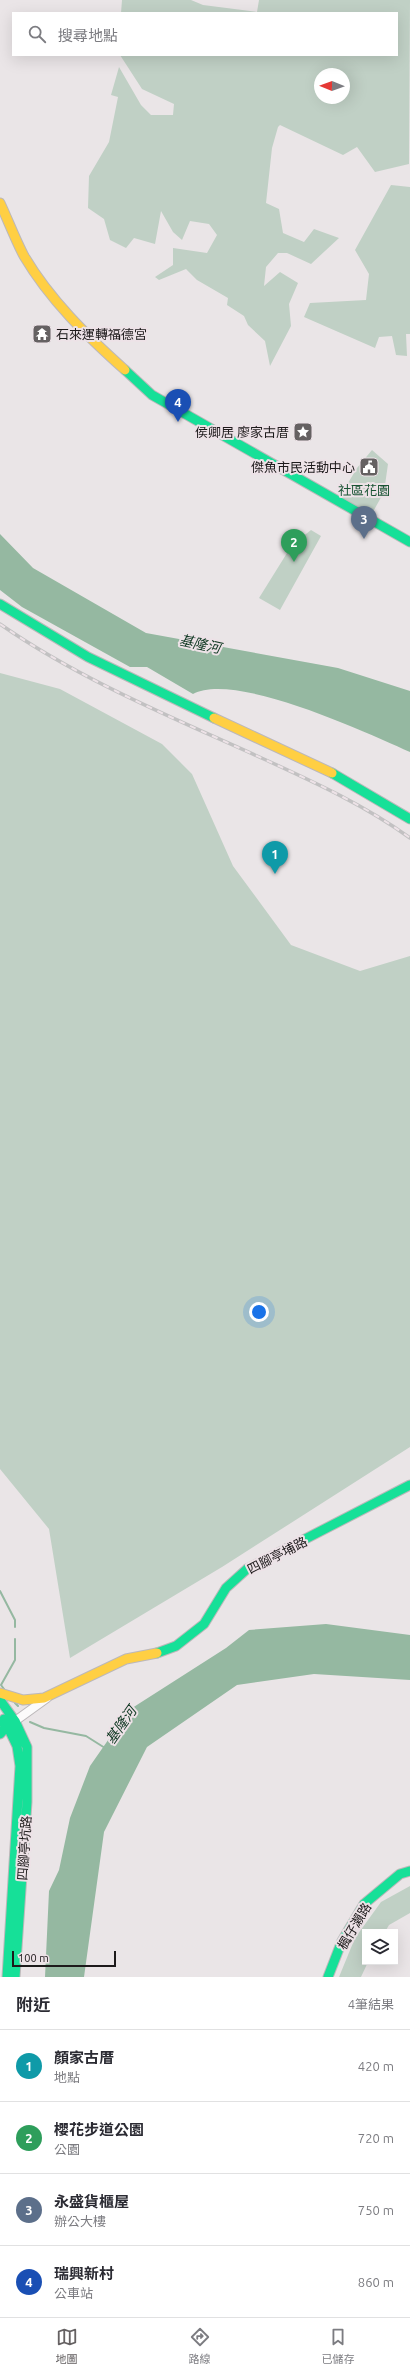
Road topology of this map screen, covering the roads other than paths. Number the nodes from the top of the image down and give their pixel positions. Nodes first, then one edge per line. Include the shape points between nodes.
1 (0, 203) edge
2 (410, 542) edge
3 (0, 604) edge
4 (410, 819) edge
5 (410, 1485) edge
6 (0, 1693) edge
7 (54, 1693) junction
8 (0, 1700) edge
9 (0, 1712) edge
10 (8, 1723) edge
11 (0, 1734) edge
12 (410, 1871) edge
13 (7, 1977) edge
14 (15, 1977) edge
15 (328, 1977) edge

1 - 2 main road via 24,255 43,284 85,334 152,395
3 - 4 main road via 38,630 94,660 343,778
5 - 7 main road, 四腳亭埔路 via 247,1569 226,1588 204,1624 184,1642 166,1651 126,1658
6 - 7 main road, 四腳亭埔路 via 33,1700
7 - 10 street
8 - 10 main road
9 - 10 main road
10 - 11 main road
10 - 13 main road, 四腳亭坑路 via 17,1746 20,1791
10 - 14 main road, 四腳亭坑路 via 27,1747
12 - 15 main road, 楓仔瀨路 via 400,1874 364,1904 342,1941

